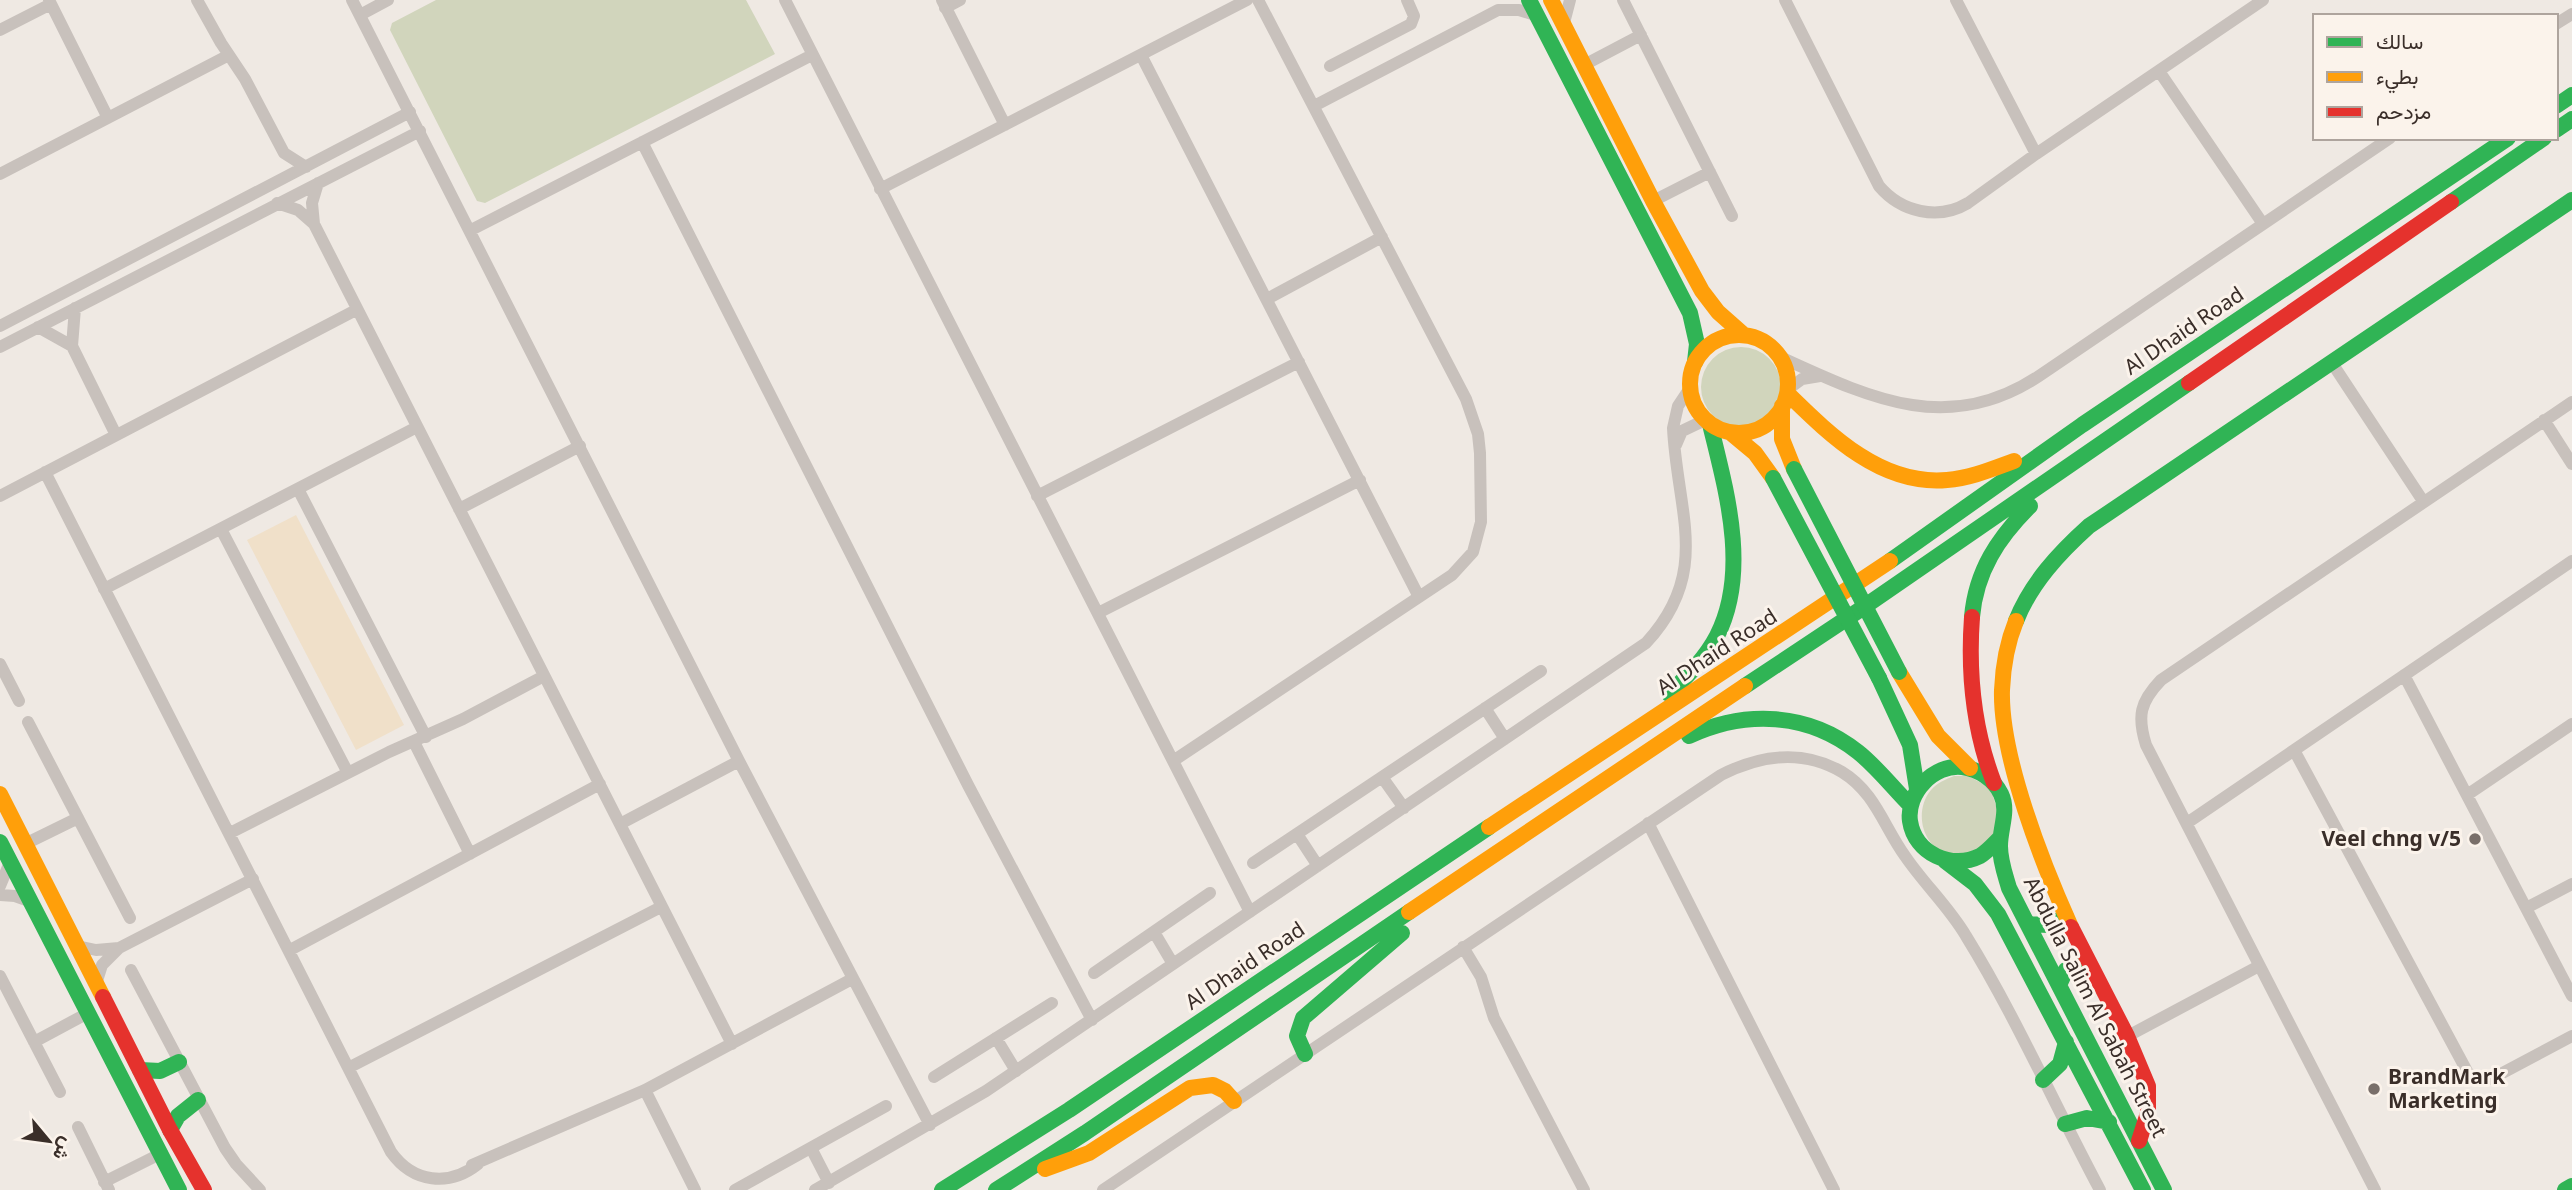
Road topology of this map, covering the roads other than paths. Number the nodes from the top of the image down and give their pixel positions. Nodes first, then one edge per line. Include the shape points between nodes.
1 (197, 0) edge
2 (352, 0) edge
3 (388, 0) edge
4 (785, 0) edge
5 (960, 0) edge
6 (1248, 0) edge
7 (1258, 0) edge
8 (1407, 0) edge
9 (1529, 0) edge
10 (1551, 0) edge
11 (1570, 0) edge
12 (1623, 0) edge
13 (1785, 0) edge
14 (1956, 0) edge
15 (2263, 0) edge
16 (50, 2) edge
17 (944, 4) edge
18 (1502, 5) edge
19 (360, 15) junction
20 (1538, 16) junction
21 (1564, 23) junction
22 (0, 30) edge
23 (1641, 35) junction
24 (229, 55) junction
25 (812, 55) junction
26 (1141, 55) junction
27 (1584, 65) junction
28 (1330, 66) dead end
29 (2159, 71) junction
30 (1314, 106) junction
31 (410, 112) junction
32 (108, 118) junction
33 (1005, 125) junction
34 (420, 131) junction
35 (2387, 140) edge
36 (2505, 140) edge
37 (2541, 140) edge
38 (642, 142) junction
39 (284, 153) junction
40 (2036, 154) junction
41 (306, 167) junction
42 (1710, 172) junction
43 (0, 174) edge
44 (282, 179) junction
45 (318, 183) junction
46 (880, 189) junction
47 (2572, 200) edge
48 (1653, 201) junction
49 (277, 203) junction
50 (1732, 216) dead end
51 (2263, 224) junction
52 (314, 225) junction
53 (471, 230) junction
54 (1382, 237) junction
55 (1267, 299) junction
56 (75, 308) junction
57 (356, 310) junction
58 (0, 326) edge
59 (38, 327) junction
60 (1744, 335) junction
61 (72, 346) junction
62 (0, 347) edge
63 (1779, 356) junction
64 (1299, 362) junction
65 (1695, 362) junction
66 (2332, 363) junction
67 (1820, 376) junction
68 (1690, 388) junction
69 (1785, 397) junction
70 (2572, 402) edge
71 (2544, 421) junction
72 (1707, 422) junction
73 (2082, 425) junction
74 (2127, 425) junction
75 (416, 427) junction
76 (1731, 433) junction
77 (116, 435) junction
78 (580, 446) junction
79 (1676, 449) junction
80 (2572, 464) edge
81 (45, 472) junction
82 (1360, 480) junction
83 (298, 489) junction
84 (0, 496) edge
85 (1037, 496) junction
86 (2423, 501) junction
87 (459, 509) junction
88 (221, 529) junction
89 (2572, 561) edge
90 (104, 589) junction
91 (1419, 597) junction
92 (1098, 612) junction
93 (0, 664) edge
94 (1541, 671) dead end
95 (2404, 675) junction
96 (544, 676) junction
97 (19, 701) dead end
98 (1485, 708) junction
99 (28, 722) dead end
100 (2572, 724) edge
101 (420, 739) junction
102 (1505, 739) junction
103 (2294, 750) junction
104 (739, 761) junction
105 (1173, 761) junction
106 (1970, 768) junction
107 (348, 774) junction
108 (1382, 777) junction
109 (1994, 783) junction
110 (600, 784) junction
111 (1917, 789) junction
112 (0, 794) edge
113 (2467, 795) junction
114 (1911, 806) junction
115 (1404, 808) junction
116 (78, 818) junction
117 (1648, 823) junction
118 (2187, 823) junction
119 (620, 824) junction
120 (230, 833) junction
121 (1297, 834) junction
122 (2000, 838) junction
123 (0, 842) edge
124 (25, 844) junction
125 (470, 854) junction
126 (1443, 858) junction
127 (1945, 861) junction
128 (10, 862) junction
129 (1253, 863) dead end
130 (1318, 866) junction
131 (253, 879) junction
132 (1457, 880) junction
133 (2572, 884) edge
134 (0, 886) edge
135 (1210, 893) dead end
136 (0, 895) edge
137 (1429, 899) junction
138 (32, 902) junction
139 (661, 906) junction
140 (2526, 908) junction
141 (1250, 912) junction
142 (2066, 917) junction
143 (130, 918) dead end
144 (2028, 924) junction
145 (1154, 932) junction
146 (77, 946) junction
147 (1463, 947) junction
148 (119, 948) junction
149 (290, 950) junction
150 (2085, 956) junction
151 (1173, 964) junction
152 (2259, 966) junction
153 (131, 970) dead end
154 (1094, 973) dead end
155 (0, 976) edge
156 (852, 979) junction
157 (96, 984) junction
158 (2059, 985) junction
159 (2572, 996) edge
160 (1052, 1003) dead end
161 (88, 1013) junction
162 (1092, 1020) junction
163 (2572, 1036) edge
164 (2126, 1037) junction
165 (996, 1038) junction
166 (34, 1042) junction
167 (2066, 1042) junction
168 (732, 1044) junction
169 (1305, 1054) junction
170 (179, 1062) junction
171 (349, 1067) junction
172 (140, 1070) junction
173 (1016, 1071) junction
174 (934, 1077) dead end
175 (2043, 1080) junction
176 (645, 1090) junction
177 (60, 1091) dead end
178 (198, 1100) junction
179 (1234, 1101) junction
180 (887, 1106) dead end
181 (2109, 1122) junction
182 (2065, 1124) junction
183 (930, 1125) junction
184 (78, 1128) dead end
185 (170, 1130) junction
186 (2139, 1141) junction
187 (811, 1148) junction
188 (162, 1153) junction
189 (1024, 1173) junction
190 (829, 1183) junction
191 (106, 1186) edge
192 (2572, 1186) edge
193 (178, 1190) edge
194 (204, 1190) edge
195 (260, 1190) edge
196 (695, 1190) edge
197 (735, 1190) edge
198 (815, 1190) edge
199 (942, 1190) edge
200 (996, 1190) edge
201 (1103, 1190) edge
202 (1584, 1190) edge
203 (1834, 1190) edge
204 (2099, 1190) edge
205 (2143, 1190) edge
206 (2164, 1190) edge
207 (2375, 1190) edge
208 (2565, 1190) edge

1 - 24 street
2 - 19 street
3 - 19 street
4 - 25 street
5 - 17 street
6 - 26 street
7 - 30 street
8 - 28 street via 1414,16 1411,24
9 - 20 main road
10 - 21 main road
11 - 21 street
12 - 23 street
13 - 40 street via 1885,193 1900,204 1934,213 1952,211
14 - 40 street
15 - 29 street
16 - 22 street
16 - 32 street
17 - 33 street
18 - 20 street
18 - 30 street
19 - 31 street
20 - 21 main road via 1555,31
20 - 65 main road via 1690,313 1696,334
21 - 27 main road
23 - 27 street
23 - 42 street
24 - 32 street
24 - 39 street
25 - 38 street
25 - 46 street
26 - 33 street
26 - 55 street
27 - 48 main road
29 - 40 street
29 - 51 street
30 - 54 street
31 - 34 street
31 - 41 street
32 - 43 street
33 - 46 street
34 - 45 street
34 - 53 street
35 - 51 street
36 - 73 main road, Al Dhaid Road
37 - 74 main road, Al Dhaid Road
38 - 53 street
38 - 162 street
39 - 41 street
39 - 44 street
41 - 44 street
42 - 48 street
42 - 50 street
44 - 58 street
45 - 49 street
45 - 52 street via 312,203
46 - 85 street
47 - 66 main road
48 - 60 main road via 1702,291
49 - 52 street via 298,210
49 - 56 street
51 - 67 street via 2028,384 1995,399 1956,408 1924,408
52 - 57 street
53 - 78 street
54 - 55 street
54 - 91 street via 1466,399 1480,453 1477,542 1461,568
55 - 64 street
56 - 59 street
56 - 61 street
57 - 75 street
57 - 77 street
59 - 61 street
59 - 62 street
60 - 63 main road via 1767,344
60 - 65 main road via 1715,341
61 - 77 street
63 - 67 street
63 - 69 main road
64 - 82 street
64 - 85 street
65 - 68 main road
66 - 86 street
66 - 142 main road via 2089,526 2051,561 2020,609 2003,667 2004,721 2031,820
67 - 69 street via 1802,379
68 - 72 main road via 1694,405
68 - 79 street via 1675,417
69 - 73 main road via 1868,462 1917,478 1943,480 1994,470
69 - 76 main road via 1766,425
69 - 106 main road, bridge via 1781,432 1794,469 1934,735
70 - 71 street
71 - 80 street
71 - 86 street
72 - 76 main road
72 - 79 street via 1682,431
72 - 126 main road via 1728,511 1733,582 1729,608 1707,656 1670,693 1524,792
73 - 126 main road, Al Dhaid Road via 1844,593
74 - 109 main road via 2094,458 2016,517 1981,575 1970,615 1970,643 1979,739
74 - 132 main road, Al Dhaid Road
75 - 83 street
75 - 87 street
76 - 111 main road, bridge via 1755,453 1773,478 1879,678 1911,743
77 - 81 street
78 - 87 street
78 - 104 street
79 - 102 street via 1687,558 1670,614 1631,655
81 - 84 street
81 - 90 street
82 - 91 street
82 - 92 street
83 - 88 street
83 - 101 street
85 - 92 street
86 - 118 street via 2148,693 2140,727
87 - 96 street
88 - 90 street
88 - 107 street
89 - 95 street
90 - 120 street
91 - 105 street
92 - 105 street
93 - 97 street
94 - 98 street
95 - 103 street
95 - 113 street
96 - 101 street
96 - 110 street
98 - 102 street
98 - 108 street
99 - 116 street
100 - 113 street
101 - 107 street
101 - 125 street
102 - 115 street
103 - 118 street
103 - 163 street via 2468,1073 2485,1080 2493,1078
104 - 119 street
104 - 156 street
105 - 141 street
106 - 109 main road
106 - 111 main road via 1940,770
107 - 120 street
108 - 115 street
108 - 121 street
109 - 122 main road via 2006,810
110 - 119 street
110 - 125 street
111 - 114 main road
112 - 124 main road
113 - 140 street
114 - 127 main road via 1910,821 1918,840 1932,856
114 - 132 main road via 1856,751 1833,736 1781,719 1726,722 1675,744 1536,838
115 - 130 street
116 - 124 street
116 - 143 street
117 - 147 street
117 - 175 street via 1721,775 1763,758 1809,759 1843,772 1870,797 1903,854 1965,933
117 - 203 street
118 - 152 street
119 - 139 street
120 - 131 street
121 - 129 street
121 - 130 street
122 - 127 main road via 1982,856
122 - 144 main road, Abdulla Salim Al Sabah Street via 2004,872
123 - 128 main road
124 - 146 main road
125 - 149 street
126 - 199 main road, Al Dhaid Road
127 - 167 main road, Abdulla Salim Al Sabah Street via 1975,884 1993,906
128 - 134 street
128 - 138 main road
130 - 141 street
131 - 148 street
131 - 149 street
132 - 137 main road, Al Dhaid Road
133 - 140 street
135 - 145 street
136 - 138 street
137 - 169 main road via 1394,941 1303,1018 1296,1037
137 - 189 main road, Al Dhaid Road
138 - 161 main road
139 - 168 street
139 - 171 street
140 - 159 street
141 - 151 street
142 - 144 main road via 2044,927
142 - 150 main road
144 - 158 main road, Abdulla Salim Al Sabah Street
145 - 151 street
145 - 154 street
146 - 148 street
146 - 157 main road
147 - 169 street
147 - 202 street via 1481,977 1494,1018
148 - 157 street via 102,965
149 - 171 street
150 - 158 main road via 2066,970
150 - 164 main road
151 - 162 street
152 - 164 street
152 - 207 street
153 - 170 street
155 - 166 street
156 - 168 street
156 - 183 street
157 - 172 main road
158 - 186 main road, Abdulla Salim Al Sabah Street
160 - 165 street
161 - 166 street
161 - 188 main road
162 - 173 street
164 - 186 main road via 2150,1095
165 - 173 street
165 - 174 street
166 - 177 street
167 - 175 main road via 2057,1069
167 - 181 main road, Abdulla Salim Al Sabah Street
168 - 176 street
169 - 179 street
170 - 172 main road via 156,1073
170 - 178 street
171 - 176 street via 402,1166 427,1178 454,1177
172 - 185 main road
173 - 183 street
175 - 182 street
176 - 196 street
178 - 185 main road via 178,1116
178 - 195 street via 230,1156
179 - 189 main road via 1217,1086 1203,1085 1178,1094 1095,1151 1064,1165
179 - 201 street
180 - 187 street
181 - 182 main road via 2091,1117
181 - 205 main road, Abdulla Salim Al Sabah Street
182 - 204 street
183 - 190 street
184 - 191 street
185 - 194 main road
186 - 206 main road, Abdulla Salim Al Sabah Street
187 - 190 street
187 - 197 street
188 - 191 street
188 - 193 main road
189 - 200 main road, Al Dhaid Road
190 - 198 street
192 - 208 main road

